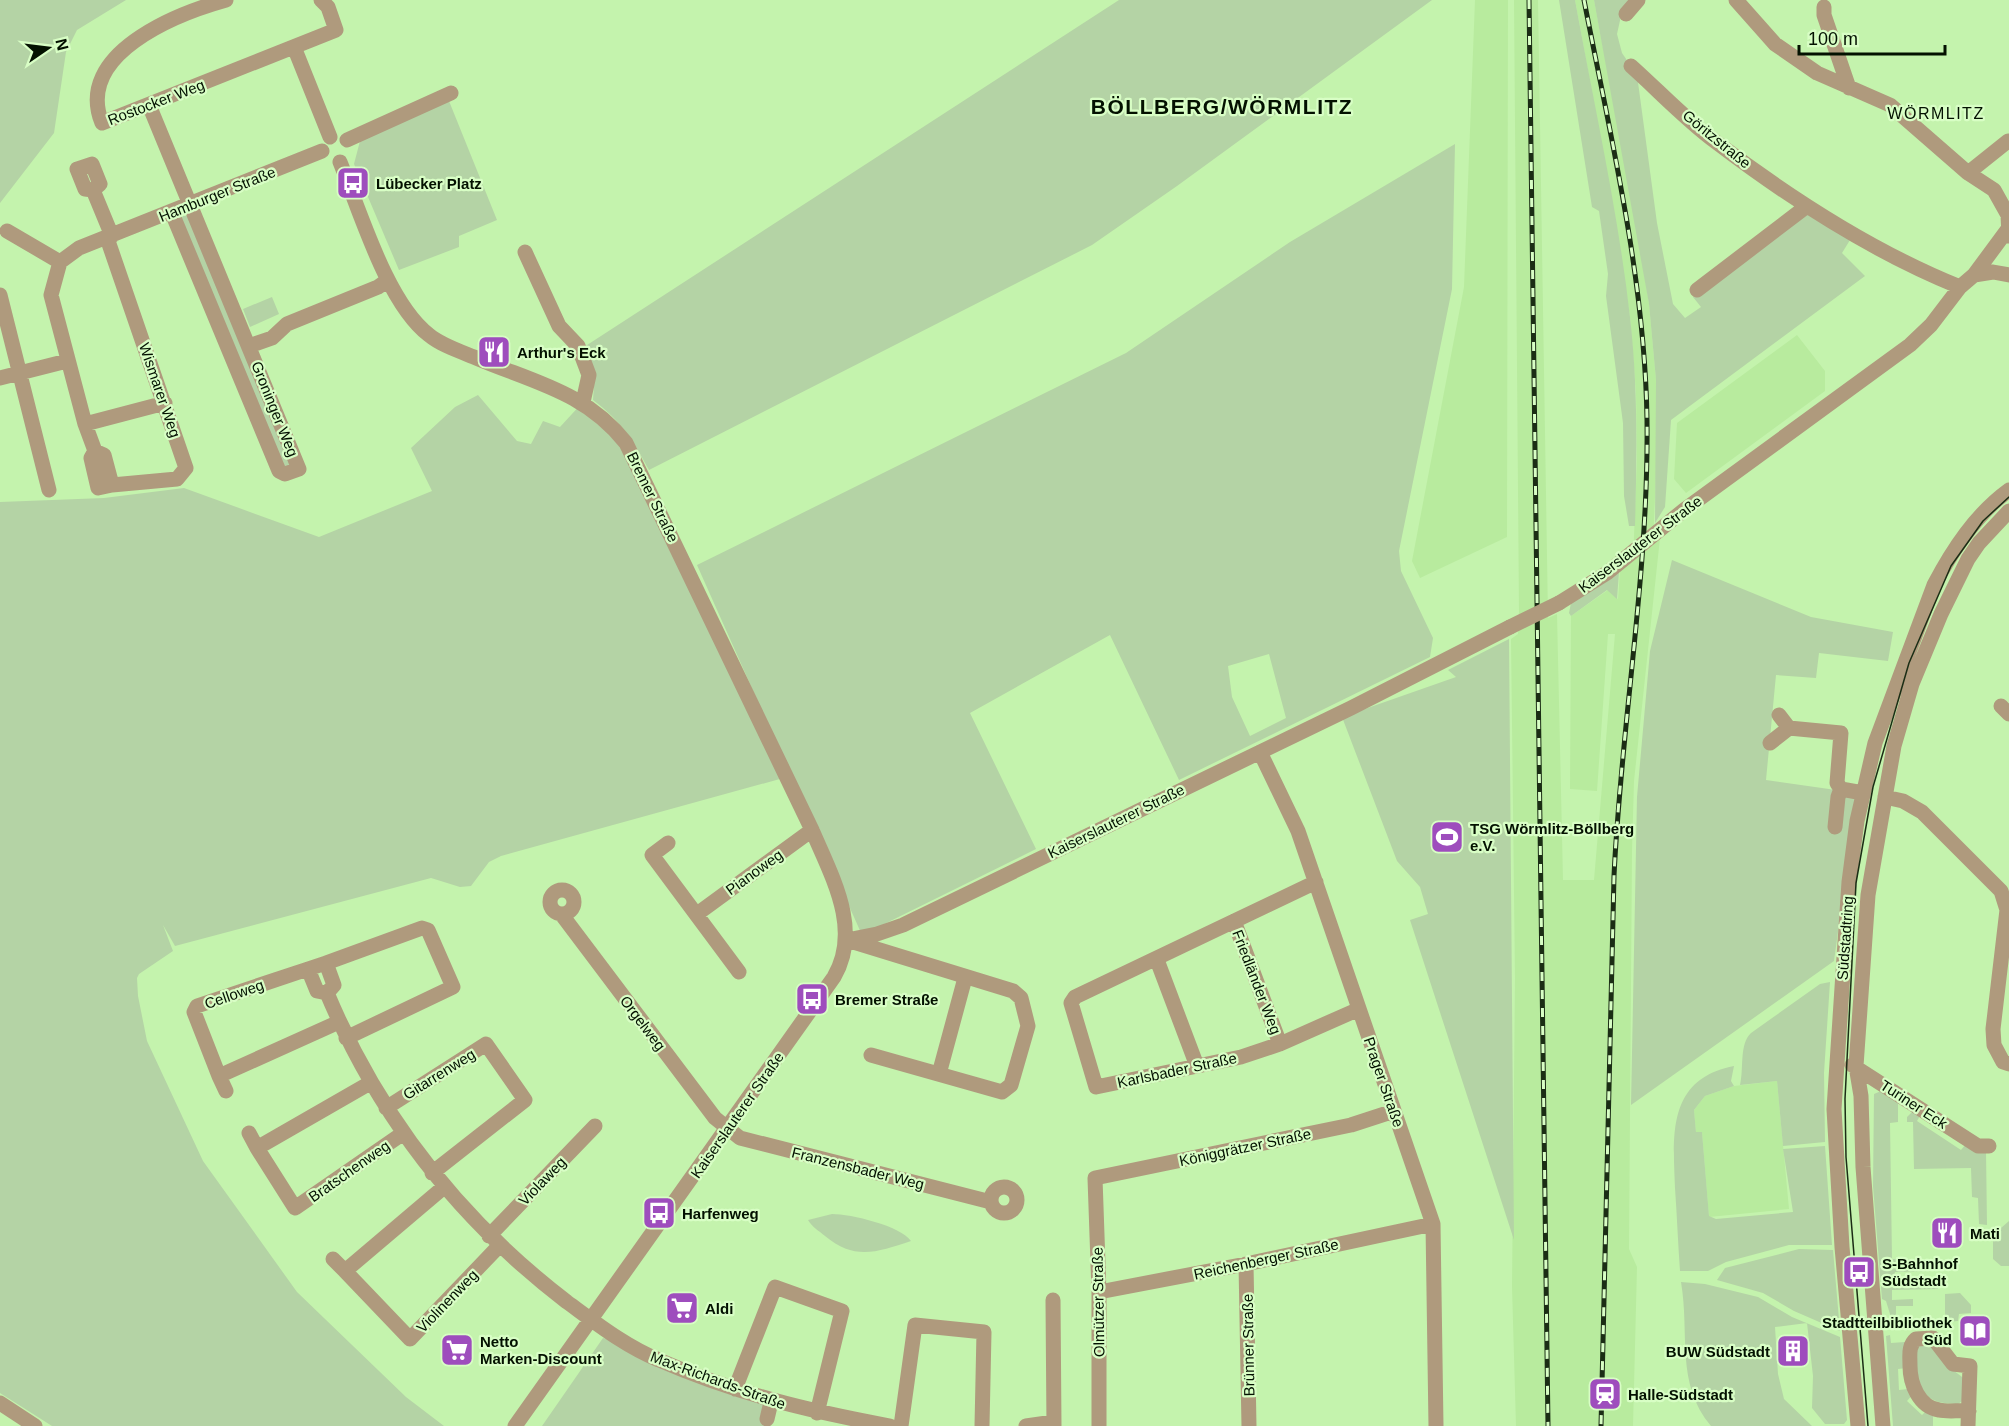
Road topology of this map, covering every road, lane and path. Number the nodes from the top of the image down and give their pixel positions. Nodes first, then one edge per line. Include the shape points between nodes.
1 (226, 0) edge
2 (321, 0) edge
3 (1638, 0) edge
4 (1736, 0) edge
5 (1824, 7) dead end
6 (1626, 14) dead end
7 (294, 47) junction
8 (1631, 66) dead end
9 (1849, 88) junction
10 (451, 93) dead end
11 (149, 105) junction
12 (330, 137) junction
13 (347, 140) junction
14 (2008, 141) edge
15 (322, 151) junction
16 (340, 162) junction
17 (1968, 173) junction
18 (93, 190) dead end
19 (191, 206) junction
20 (1807, 206) junction
21 (172, 213) junction
22 (2008, 223) edge
23 (7, 231) dead end
24 (109, 237) junction
25 (525, 252) dead end
26 (60, 262) junction
27 (1974, 275) junction
28 (2009, 275) edge
29 (388, 280) junction
30 (1959, 287) junction
31 (1697, 290) dead end
32 (0, 295) edge
33 (249, 346) junction
34 (68, 361) junction
35 (20, 373) junction
36 (0, 378) edge
37 (583, 402) junction
38 (165, 403) junction
39 (85, 424) junction
40 (49, 490) dead end
41 (2009, 490) edge
42 (2009, 511) edge
43 (1779, 715) dead end
44 (1789, 728) junction
45 (1770, 743) dead end
46 (1260, 752) junction
47 (1841, 789) junction
48 (1863, 793) junction
49 (1885, 797) junction
50 (1835, 827) dead end
51 (812, 831) junction
52 (668, 843) dead end
53 (1316, 882) junction
54 (697, 914) junction
55 (562, 915) dead end
56 (1234, 921) junction
57 (847, 940) junction
58 (1157, 960) junction
59 (326, 963) junction
60 (308, 969) junction
61 (739, 972) dead end
62 (965, 978) junction
63 (327, 993) junction
64 (1359, 1009) junction
65 (339, 1022) junction
66 (346, 1038) junction
67 (1280, 1044) junction
68 (870, 1055) dead end
69 (1838, 1062) junction
70 (2009, 1064) edge
71 (1197, 1066) junction
72 (1856, 1066) junction
73 (939, 1074) junction
74 (219, 1076) junction
75 (370, 1083) junction
76 (226, 1091) dead end
77 (386, 1108) junction
78 (1394, 1112) junction
79 (595, 1126) dead end
80 (727, 1128) junction
81 (249, 1133) dead end
82 (402, 1134) junction
83 (1989, 1146) dead end
84 (257, 1148) junction
85 (432, 1173) junction
86 (1095, 1178) joint
87 (444, 1187) junction
88 (991, 1202) dead end
89 (1433, 1224) junction
90 (494, 1241) junction
91 (333, 1259) dead end
92 (1246, 1264) junction
93 (345, 1271) junction
94 (1099, 1292) junction
95 (1053, 1300) dead end
96 (591, 1319) junction
97 (735, 1389) junction
98 (771, 1402) junction
99 (0, 1403) edge
100 (817, 1413) junction
101 (1968, 1418) edge
102 (767, 1419) dead end
103 (1054, 1424) edge
104 (35, 1426) edge
105 (515, 1426) edge
106 (890, 1426) edge
107 (901, 1426) edge
108 (982, 1426) edge
109 (1026, 1426) edge
110 (1099, 1426) edge
111 (1249, 1426) edge
112 (1436, 1426) edge
113 (1858, 1426) edge
114 (1883, 1426) edge

1 - 11 street, Rostocker Weg via 143,34 123,50 104,74 97,96 102,123
2 - 7 street, Rostocker Weg via 328,7 336,30
3 - 6 street
4 - 9 street via 1775,44 1817,73
5 - 9 street
7 - 11 street, Rostocker Weg
7 - 12 street
8 - 20 street, Göritzstraße via 1715,141
9 - 17 street via 1890,105
10 - 13 street
11 - 19 street, Groninger Weg
12 - 13 street via 342,136
12 - 15 street via 324,141
13 - 16 street via 350,150
14 - 17 street
15 - 16 street via 331,162
15 - 19 street, Hamburger Straße
16 - 29 street, Bremer Straße
17 - 22 street via 1994,190
18 - 24 street
19 - 21 street, Hamburger Straße
19 - 33 street, Groninger Weg
20 - 30 street, Göritzstraße via 1924,272
20 - 31 street
21 - 24 street, Hamburger Straße
21 - 33 street, Groninger Weg via 279,471 285,474 299,469
22 - 27 street, Kaiserslauterer Straße
23 - 26 street
24 - 26 street, Hamburger Straße
24 - 38 street, Wismarer Weg
25 - 37 street via 559,326 578,346 589,375
26 - 34 street via 51,295
27 - 28 street
27 - 30 street, Kaiserslauterer Straße
29 - 33 street via 287,324 272,338
29 - 37 street, Bremer Straße via 402,306 430,336
30 - 46 street, Kaiserslauterer Straße, bridge via 1910,345 1684,510 1607,573 1559,603
32 - 35 street
34 - 35 street
34 - 39 street
35 - 36 street
35 - 40 street
37 - 51 street, Bremer Straße via 609,421 626,443
38 - 39 street
38 - 39 street, Wismarer Weg via 186,468 177,479 112,485 104,455 95,451
41 - 48 street, Südstadtring via 1973,524 1944,565 1883,719
42 - 49 street, Südstadtring via 1979,543 1941,614 1912,684 1894,746
43 - 44 street
44 - 45 street
44 - 47 street via 1841,733 1836,778
46 - 53 street, Prager Straße via 1298,831
46 - 57 street, Kaiserslauterer Straße via 903,925
47 - 48 street
47 - 50 street
48 - 69 street, Südstadtring via 1848,882
49 - 70 street via 1903,801 1922,812 2001,891 2007,910 1992,1029 1994,1045 2003,1062
49 - 72 street, Südstadtring via 1868,895
51 - 54 street, Pianoweg
51 - 57 street, Bremer Straße via 837,892
52 - 54 street via 652,855
53 - 56 street, Karlsbader Straße
53 - 64 street, Prager Straße
54 - 61 street
55 - 80 street, Orgelweg via 715,1118
56 - 58 street, Karlsbader Straße
56 - 67 street, Friedländer Weg
57 - 62 street
57 - 80 street, Kaiserslauterer Straße via 845,955 834,977
58 - 71 street
58 - 71 street, Karlsbader Straße via 1075,997 1071,1003 1096,1087
59 - 60 street
59 - 63 street via 334,985
59 - 66 street via 422,928 428,930 453,987
60 - 63 street via 317,991
60 - 74 street, Celloweg via 197,1006 194,1012
62 - 73 street
62 - 73 street via 1013,991 1021,998 1028,1026 1008,1089 1002,1092
63 - 65 street
64 - 67 street, Karlsbader Straße
64 - 78 street, Prager Straße
65 - 66 street
65 - 74 street
66 - 75 street
67 - 71 street, Karlsbader Straße
68 - 73 street
69 - 72 street, Turiner Eck
69 - 113 street, Südstadtring via 1835,1144
72 - 83 street, Turiner Eck via 1978,1146
72 - 114 street, Südstadtring via 1862,1096 1863,1167
74 - 76 street, Celloweg
75 - 77 street
75 - 84 street
77 - 82 street
77 - 85 street, Gitarrenweg via 486,1044 525,1100
78 - 86 street, Königgrätzer Straße via 1351,1125
78 - 89 street, Prager Straße
79 - 90 street, Violaweg
80 - 88 street, Franzensbader Weg via 740,1138
80 - 96 street, Kaiserslauterer Straße
81 - 84 street, Bratschenweg
82 - 84 street, Bratschenweg via 299,1214
82 - 85 street
85 - 87 street
86 - 94 street, Olmützer Straße
87 - 90 street
87 - 93 street
89 - 92 street, Reichenberger Straße
89 - 112 street, Prager Straße
90 - 93 street, Violinenweg via 410,1339
90 - 96 street
91 - 93 street, Violinenweg
92 - 94 street, Reichenberger Straße
92 - 111 street, Brünner Straße
94 - 110 street, Olmützer Straße
95 - 103 street
96 - 97 street, Max-Richards-Straße via 658,1360
96 - 105 street, Kaiserslauterer Straße
97 - 98 street, Max-Richards-Straße
97 - 100 street via 775,1287 842,1311
98 - 100 street, Max-Richards-Straße
98 - 102 street
99 - 104 street
100 - 106 street, Max-Richards-Straße
101 - 101 street via 1970,1366 1953,1364 1933,1338 1916,1339 1910,1348 1913,1389 1938,1410
103 - 109 street
107 - 108 street via 915,1325 984,1332

